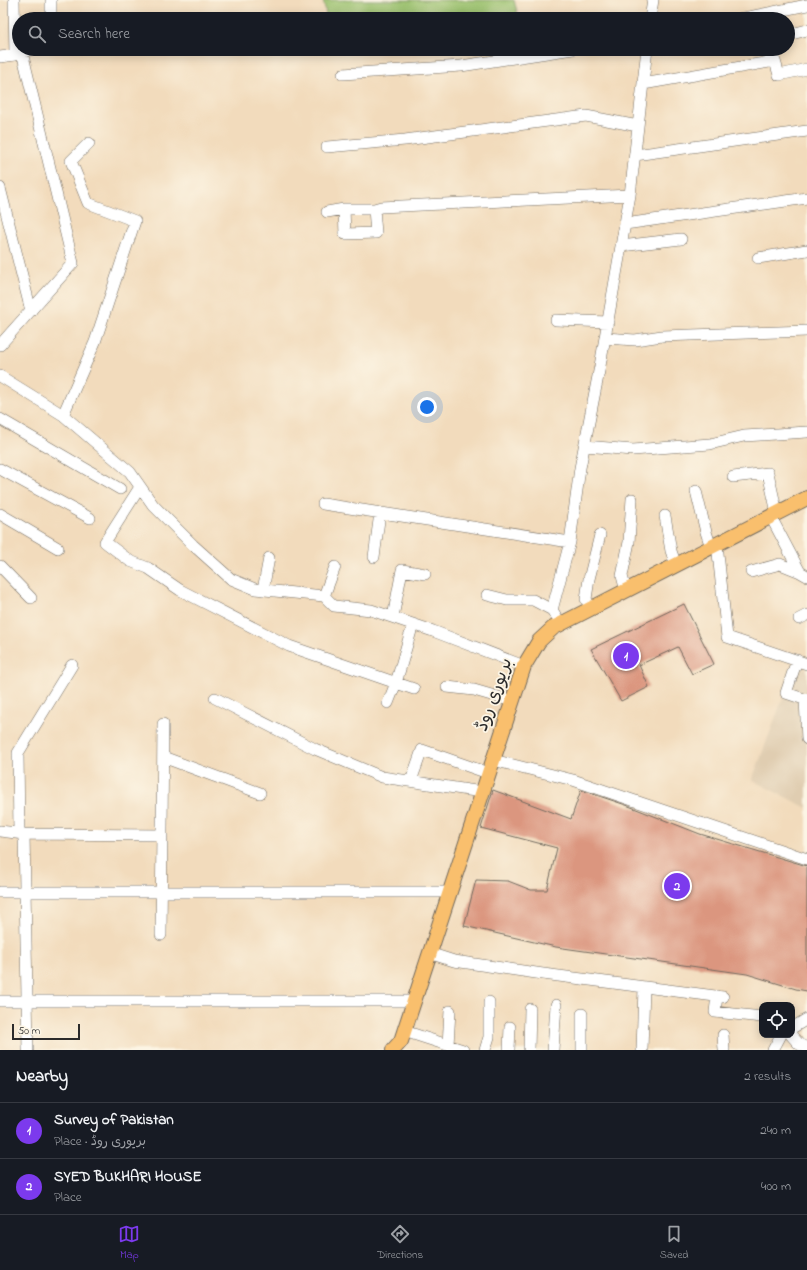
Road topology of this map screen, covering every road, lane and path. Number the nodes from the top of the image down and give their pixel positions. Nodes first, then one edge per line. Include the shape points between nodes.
1 (14, 0) edge
2 (51, 0) edge
3 (653, 0) edge
4 (807, 5) edge
5 (16, 12) edge
6 (51, 12) edge
7 (651, 12) edge
8 (773, 12) edge
9 (807, 30) edge
10 (795, 33) edge
11 (12, 54) edge
12 (24, 56) edge
13 (527, 56) edge
14 (646, 56) edge
15 (0, 57) edge
16 (807, 69) edge
17 (343, 74) dead end
18 (643, 84) junction
19 (638, 126) junction
20 (807, 131) edge
21 (89, 144) dead end
22 (327, 147) dead end
23 (635, 155) junction
24 (0, 188) edge
25 (630, 195) junction
26 (807, 198) edge
27 (344, 209) junction
28 (374, 209) junction
29 (327, 212) dead end
30 (625, 224) junction
31 (681, 240) dead end
32 (621, 246) junction
33 (807, 250) edge
34 (758, 258) dead end
35 (31, 311) junction
36 (556, 320) dead end
37 (608, 322) junction
38 (807, 331) edge
39 (605, 338) junction
40 (0, 345) edge
41 (0, 376) edge
42 (63, 415) junction
43 (0, 419) edge
44 (807, 432) edge
45 (585, 446) junction
46 (0, 469) edge
47 (732, 477) dead end
48 (140, 487) junction
49 (120, 489) dead end
50 (696, 491) dead end
51 (807, 498) edge
52 (632, 499) dead end
53 (323, 504) dead end
54 (380, 513) junction
55 (0, 514) edge
56 (774, 515) junction
57 (665, 516) dead end
58 (90, 518) dead end
59 (600, 535) dead end
60 (570, 542) junction
61 (714, 546) junction
62 (58, 548) dead end
63 (374, 557) dead end
64 (269, 558) dead end
65 (1, 561) edge
66 (676, 565) junction
67 (335, 567) dead end
68 (751, 572) dead end
69 (425, 574) dead end
70 (803, 574) edge
71 (263, 590) junction
72 (626, 590) junction
73 (487, 595) dead end
74 (324, 596) junction
75 (31, 598) dead end
76 (591, 609) junction
77 (552, 610) junction
78 (393, 617) junction
79 (413, 624) junction
80 (561, 624) junction
81 (802, 662) edge
82 (72, 666) dead end
83 (524, 666) junction
84 (396, 683) junction
85 (447, 686) dead end
86 (414, 689) dead end
87 (215, 698) dead end
88 (806, 699) edge
89 (512, 701) junction
90 (388, 703) dead end
91 (163, 724) dead end
92 (807, 739) edge
93 (163, 757) junction
94 (491, 767) junction
95 (411, 781) junction
96 (482, 792) junction
97 (260, 793) dead end
98 (0, 831) edge
99 (22, 834) junction
100 (162, 834) junction
101 (807, 859) edge
102 (0, 892) edge
103 (25, 892) junction
104 (161, 892) junction
105 (450, 892) junction
106 (161, 935) dead end
107 (430, 953) junction
108 (644, 987) junction
109 (0, 1001) edge
110 (28, 1001) junction
111 (414, 1001) junction
112 (489, 1002) dead end
113 (556, 1005) dead end
114 (530, 1009) dead end
115 (450, 1011) dead end
116 (582, 1014) dead end
117 (759, 1017) edge
118 (807, 1019) edge
119 (795, 1026) edge
120 (510, 1028) dead end
121 (404, 1031) junction
122 (723, 1035) dead end
123 (779, 1038) edge
124 (794, 1038) edge
125 (448, 1045) junction
126 (807, 1048) edge
127 (28, 1050) edge
128 (393, 1050) edge
129 (463, 1050) edge
130 (485, 1050) edge
131 (509, 1050) edge
132 (528, 1050) edge
133 (553, 1050) edge
134 (582, 1050) edge
135 (642, 1050) edge
136 (724, 1050) edge
137 (773, 1050) edge

1 - 5 street
2 - 6 street
3 - 7 street
4 - 8 street
9 - 10 street
11 - 15 street
12 - 35 street via 73,263
13 - 17 street via 461,66
14 - 18 street
16 - 18 street via 779,75 775,61
18 - 19 street
19 - 22 street via 586,116 405,140
19 - 23 street
20 - 23 street
21 - 42 street via 71,161 88,203 135,221 95,342
23 - 25 street
24 - 35 street
25 - 28 street
25 - 30 street
26 - 30 street
27 - 28 street
27 - 28 street via 345,234 376,233
27 - 29 street
30 - 32 street
31 - 32 street
32 - 37 street
33 - 34 street
35 - 40 street
36 - 37 street
37 - 39 street
38 - 39 street via 662,336 635,340
39 - 45 street
41 - 42 street
42 - 48 street via 130,472
43 - 49 street
44 - 45 street via 744,436 710,444 633,450
45 - 60 street
46 - 58 street
47 - 56 street via 768,473
48 - 71 street via 153,505 231,579
48 - 84 street via 105,542 130,561 148,568 180,590 289,646
50 - 61 street via 706,532
51 - 56 main road, بریوری روڈ
52 - 72 street via 629,542 622,576
53 - 54 street
54 - 60 street
54 - 63 street
55 - 62 street
56 - 61 main road, بریوری روڈ
56 - 70 street
57 - 66 street
59 - 76 street via 586,599
60 - 77 street
61 - 66 main road, بریوری روڈ
61 - 81 street via 727,637
64 - 71 street
65 - 75 street
66 - 72 main road, بریوری روڈ
67 - 74 street
68 - 70 street via 780,564
69 - 78 street via 402,570
71 - 74 street
72 - 76 main road, بریوری روڈ
73 - 77 street via 507,600 533,600
74 - 78 street via 334,606 371,610
76 - 80 main road, بریوری روڈ
77 - 80 street
78 - 79 street
79 - 83 street
79 - 84 street
80 - 83 main road, بریوری روڈ via 539,641
81 - 88 street via 786,693
82 - 99 street via 18,753
83 - 89 main road, بریوری روڈ
84 - 86 street
84 - 90 street
85 - 89 street via 474,690
87 - 95 street via 315,749 382,776
88 - 92 street
89 - 94 main road, بریوری روڈ
91 - 93 street
93 - 97 street
93 - 100 street
94 - 95 street via 422,750
94 - 96 main road, بریوری روڈ
94 - 101 street via 573,780
95 - 96 street
96 - 105 main road, بریوری روڈ
98 - 99 street
99 - 100 street
99 - 103 street
100 - 104 street
102 - 103 street
103 - 104 street
103 - 110 street
104 - 105 street
104 - 106 street
105 - 107 main road, بریوری روڈ
107 - 108 street via 454,961
107 - 111 main road, بریوری روڈ
108 - 117 street via 720,996 716,1012
108 - 135 street
109 - 110 street
110 - 111 street
110 - 127 street
111 - 121 main road, بریوری روڈ
112 - 130 street via 489,1037
113 - 133 street
114 - 132 street
115 - 125 street
116 - 134 street
118 - 119 street
120 - 131 street
121 - 125 street
121 - 128 main road, بریوری روڈ
122 - 136 street
123 - 137 street
124 - 126 street
125 - 129 street

